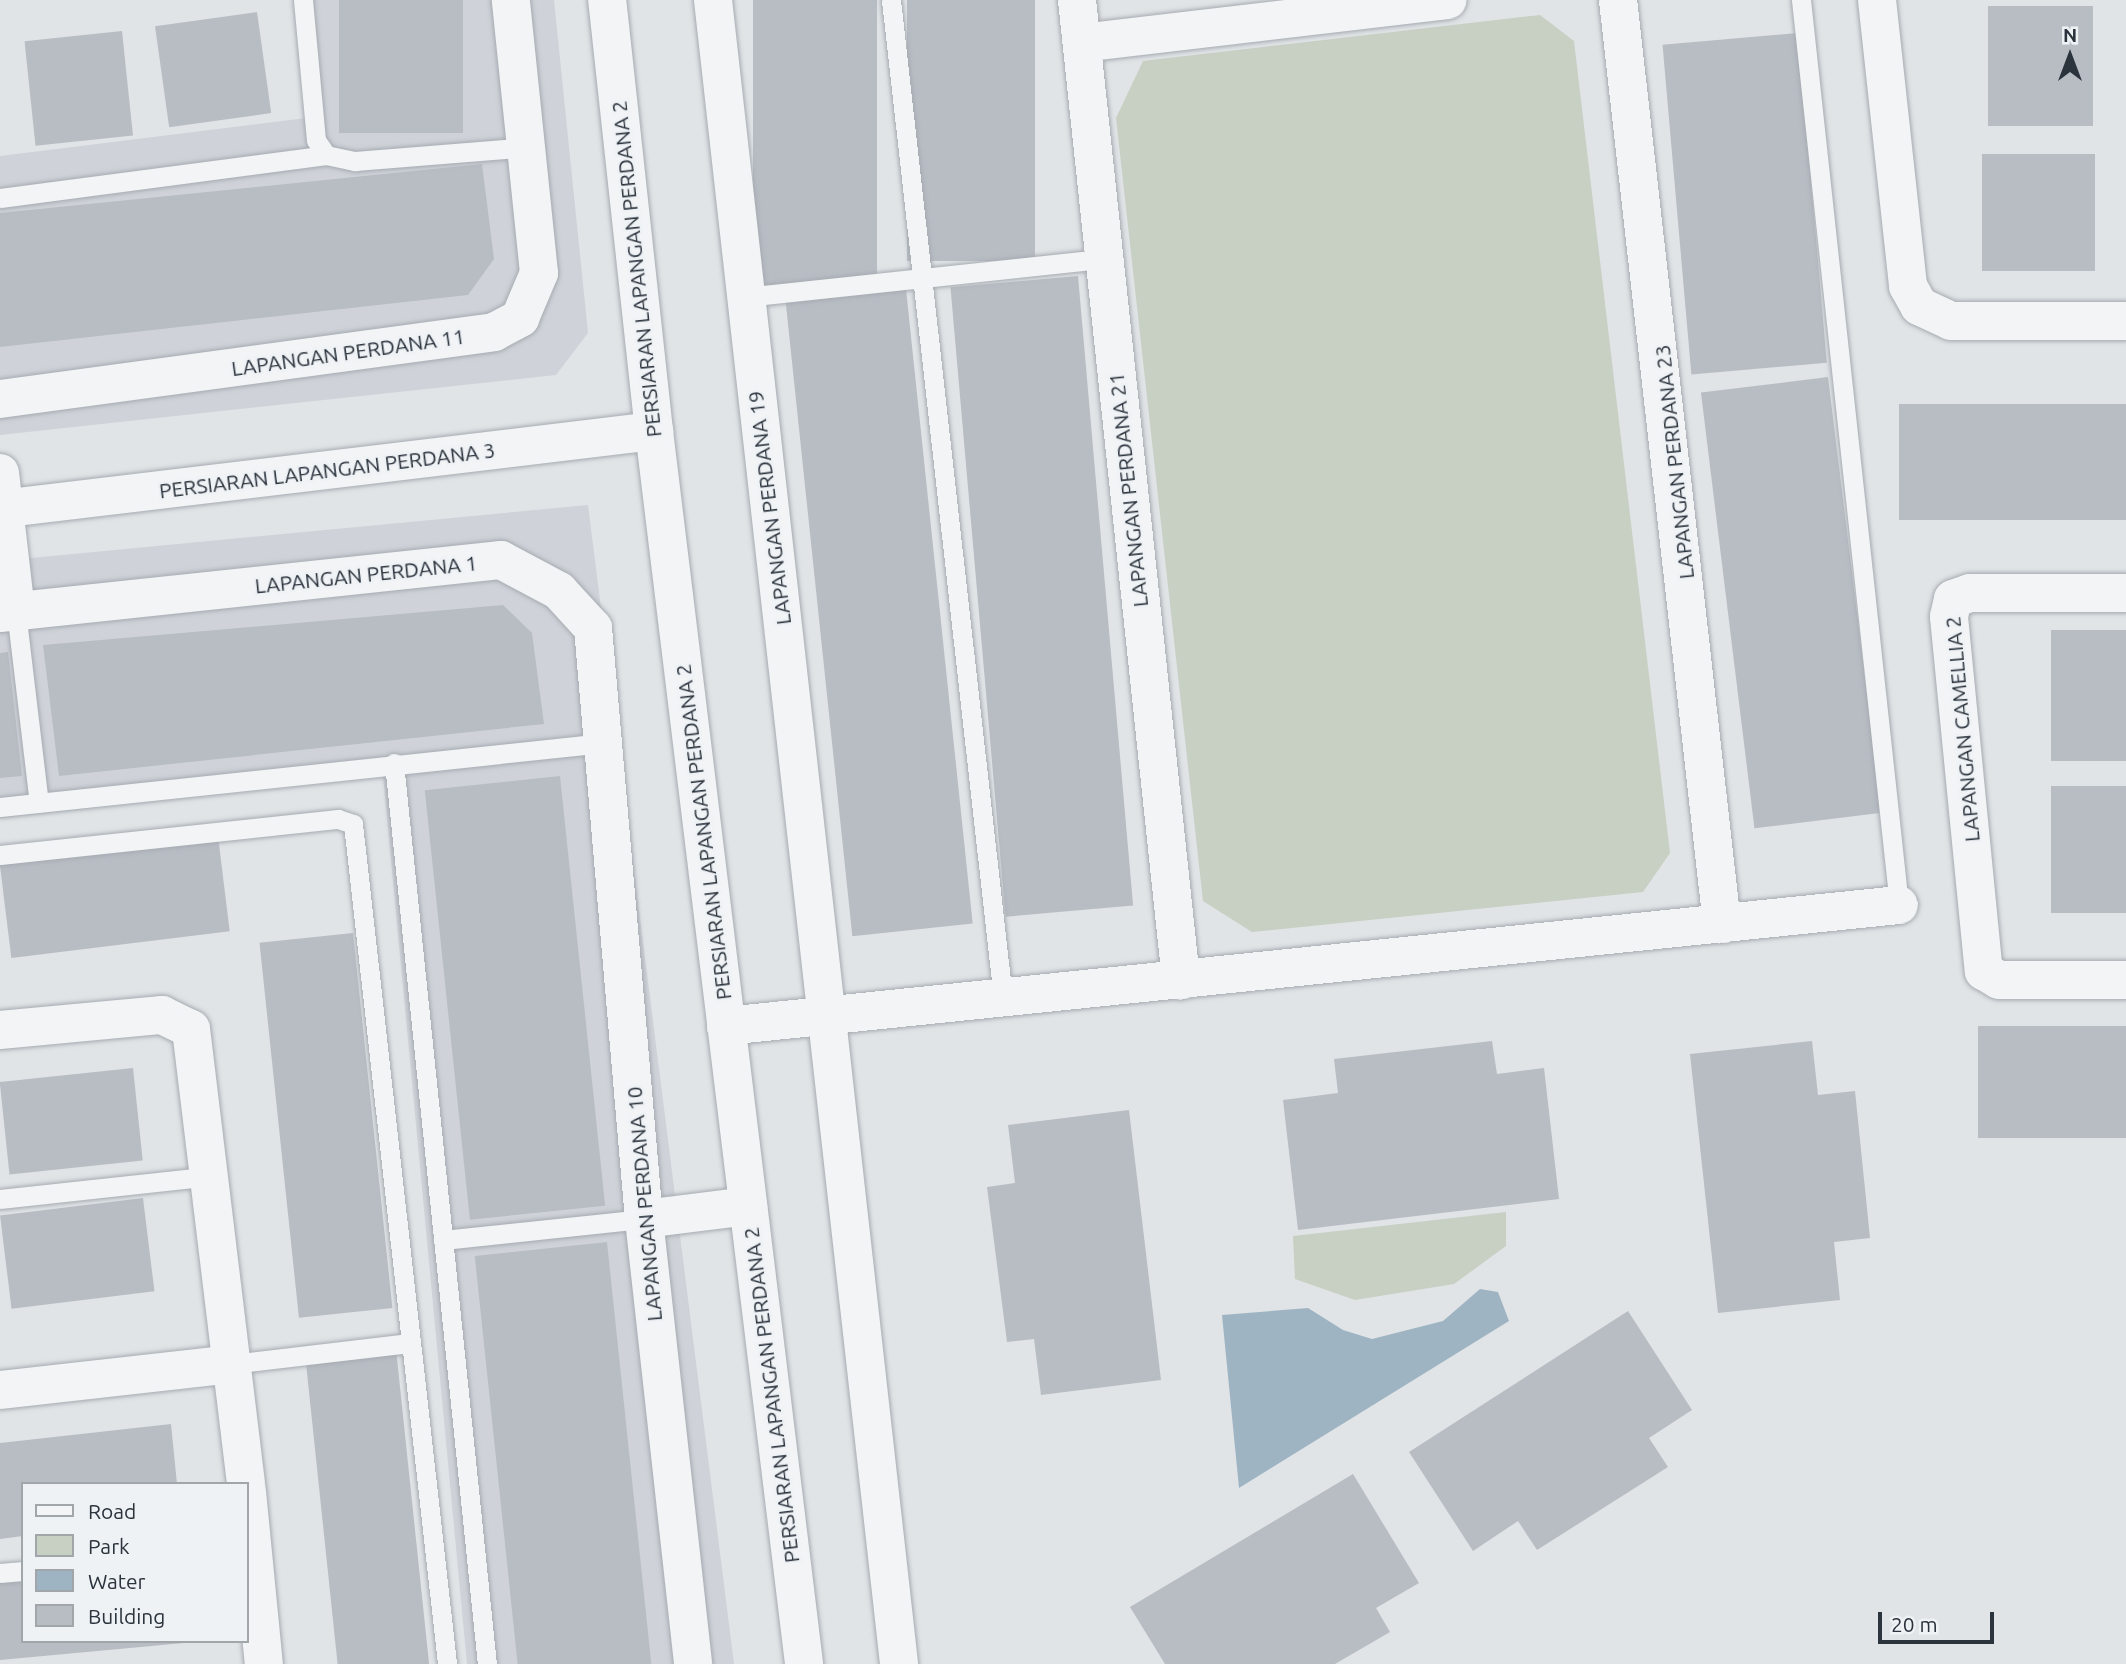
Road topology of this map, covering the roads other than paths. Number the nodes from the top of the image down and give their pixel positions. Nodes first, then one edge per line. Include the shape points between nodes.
1 (303, 0) edge
2 (511, 0) edge
3 (607, 0) edge
4 (713, 0) edge
5 (891, 0) edge
6 (1077, 0) edge
7 (1447, 0) edge
8 (1618, 0) edge
9 (1801, 0) edge
10 (1877, 0) edge
11 (1082, 43) junction
12 (528, 148) junction
13 (326, 155) junction
14 (0, 198) edge
15 (1103, 259) junction
16 (923, 278) junction
17 (745, 297) junction
18 (2126, 321) edge
19 (0, 399) edge
20 (654, 431) junction
21 (2, 497) edge
22 (2126, 593) edge
23 (8, 612) edge
24 (604, 743) junction
25 (394, 763) junction
26 (39, 803) junction
27 (0, 807) edge
28 (0, 855) edge
29 (1899, 905) joint
30 (1722, 924) junction
31 (1181, 980) junction
32 (2126, 980) edge
33 (1003, 998) junction
34 (828, 1016) junction
35 (726, 1026) junction
36 (0, 1030) edge
37 (211, 1176) junction
38 (0, 1199) edge
39 (748, 1206) junction
40 (644, 1219) junction
41 (443, 1240) junction
42 (411, 1343) junction
43 (231, 1364) junction
44 (0, 1390) edge
45 (246, 1482) edge
46 (248, 1511) edge
47 (250, 1550) edge
48 (21, 1571) edge
49 (0, 1573) edge
50 (264, 1664) edge
51 (447, 1664) edge
52 (487, 1664) edge
53 (693, 1664) edge
54 (804, 1664) edge
55 (899, 1664) edge

1 - 13 lane via 316,140
2 - 12 street, LAPANGAN PERDANA 11
3 - 20 street, PERSIARAN LAPANGAN PERDANA 2
4 - 17 street, LAPANGAN PERDANA 19
5 - 16 lane
6 - 11 street, LAPANGAN PERDANA 21
7 - 11 street
8 - 30 street, LAPANGAN PERDANA 23
9 - 29 lane
10 - 18 street via 1908,286 1919,306 1951,321
11 - 15 street, LAPANGAN PERDANA 21
12 - 13 lane via 355,161
12 - 19 street, LAPANGAN PERDANA 11 via 540,273 520,318 494,332
13 - 14 lane
15 - 16 lane
15 - 31 street, LAPANGAN PERDANA 21
16 - 17 lane
16 - 33 lane
17 - 34 street, LAPANGAN PERDANA 19
20 - 21 street, PERSIARAN LAPANGAN PERDANA 3
20 - 35 street, PERSIARAN LAPANGAN PERDANA 2
21 - 23 street
22 - 32 street, LAPANGAN CAMELLIA 2 via 1970,593 1953,599 1949,617 1984,971 1998,980
23 - 24 street, LAPANGAN PERDANA 1 via 502,560 559,591 593,628
23 - 26 lane
24 - 25 lane
24 - 40 street, LAPANGAN PERDANA 10
25 - 26 lane
25 - 41 lane
26 - 27 lane
28 - 42 lane via 338,819 353,824
29 - 30 street
30 - 31 street
31 - 33 street
33 - 34 street
34 - 35 street
34 - 55 street, LAPANGAN PERDANA 19
35 - 39 street, PERSIARAN LAPANGAN PERDANA 2
36 - 37 street via 162,1015 184,1021 195,1040
37 - 38 lane
37 - 43 street
39 - 40 street
39 - 54 street, PERSIARAN LAPANGAN PERDANA 2
40 - 41 lane
40 - 53 street, LAPANGAN PERDANA 10
41 - 52 lane
42 - 43 lane
42 - 51 lane
43 - 44 street
43 - 45 street
46 - 47 street
47 - 50 street
48 - 49 lane

